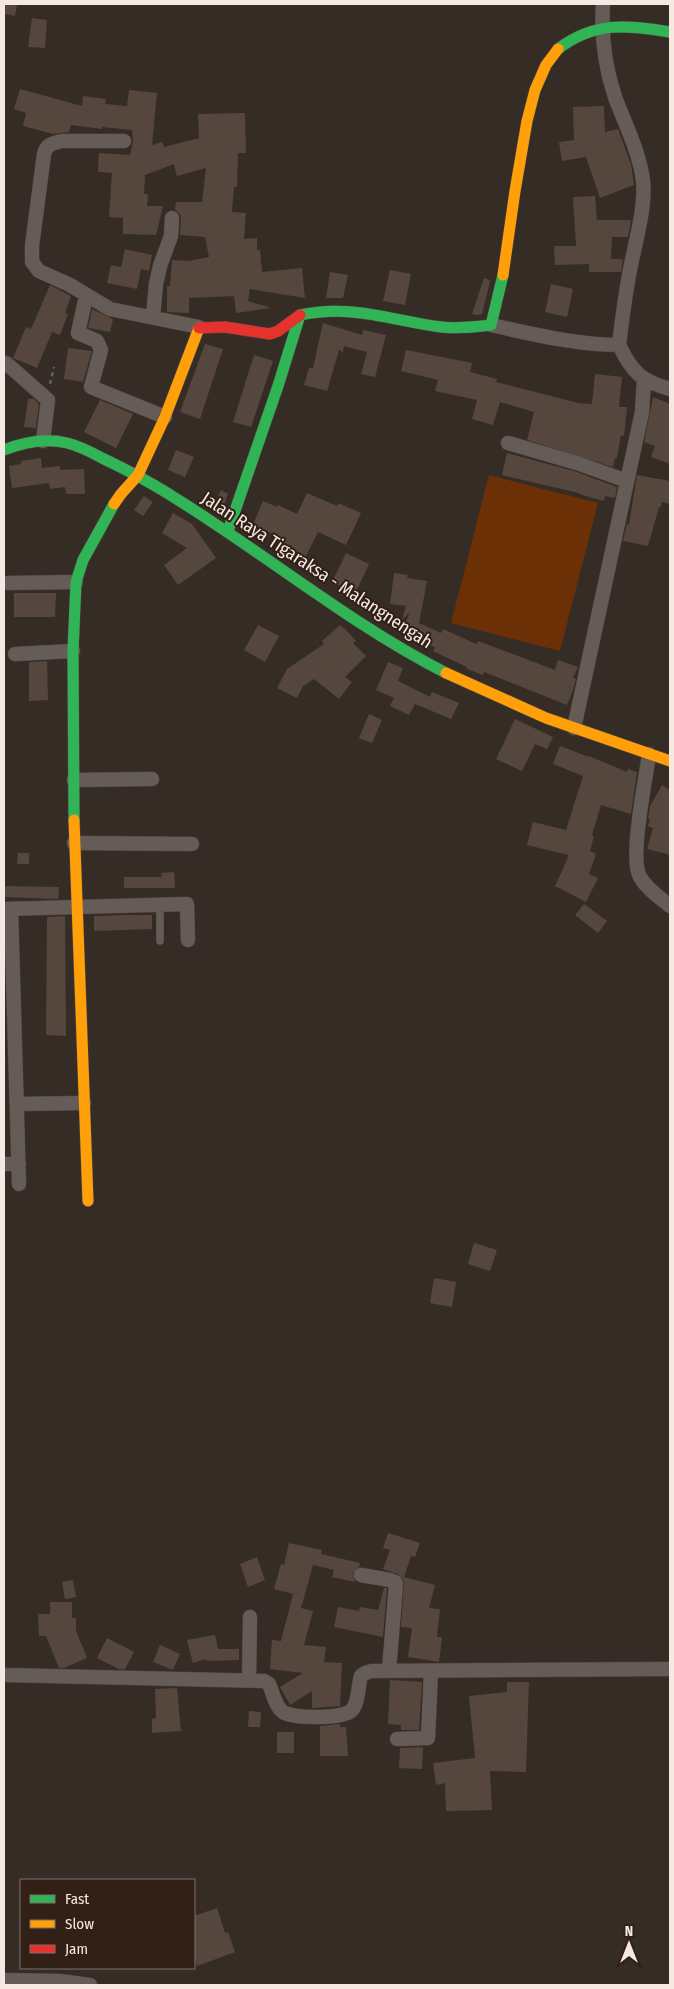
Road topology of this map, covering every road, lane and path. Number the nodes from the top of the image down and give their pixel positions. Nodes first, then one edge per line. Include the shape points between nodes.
1 (604, 4) edge
2 (602, 27) junction
3 (670, 32) edge
4 (124, 141) dead end
5 (172, 218) dead end
6 (86, 296) junction
7 (300, 315) junction
8 (153, 318) junction
9 (491, 325) junction
10 (199, 327) junction
11 (619, 345) junction
12 (6, 363) dead end
13 (644, 380) junction
14 (670, 389) edge
15 (165, 418) junction
16 (43, 441) junction
17 (508, 443) dead end
18 (4, 450) edge
19 (138, 475) junction
20 (627, 481) junction
21 (228, 531) junction
22 (76, 582) junction
23 (8, 583) dead end
24 (73, 651) junction
25 (15, 654) dead end
26 (574, 728) junction
27 (649, 754) junction
28 (670, 761) edge
29 (152, 779) dead end
30 (74, 780) junction
31 (74, 843) junction
32 (192, 844) dead end
33 (160, 905) junction
34 (670, 906) edge
35 (77, 908) junction
36 (7, 909) edge
37 (188, 940) dead end
38 (160, 941) dead end
39 (8, 974) edge
40 (9, 1040) edge
41 (84, 1103) junction
42 (17, 1104) junction
43 (4, 1164) edge
44 (18, 1164) junction
45 (19, 1184) dead end
46 (88, 1201) dead end
47 (361, 1575) dead end
48 (250, 1617) dead end
49 (670, 1669) edge
50 (389, 1671) junction
51 (431, 1671) junction
52 (4, 1676) edge
53 (249, 1680) junction
54 (397, 1739) dead end
55 (4, 1980) edge
56 (90, 1985) edge

1 - 2 street
2 - 3 street via 623,25
2 - 9 street via 557,50 537,87 522,147 503,277
2 - 11 street via 608,73 643,181
4 - 6 street via 62,141 52,143 45,150 32,262 39,271
5 - 8 street via 172,236 156,284
6 - 8 street via 110,309
6 - 15 street via 78,333 97,341 101,350 91,387
7 - 9 street via 314,310 350,311 444,328
7 - 10 street via 278,333 270,334 225,327
7 - 21 street
8 - 10 street
9 - 11 street via 555,338
10 - 15 street
11 - 13 street via 627,362
12 - 16 street via 48,400
13 - 14 street
13 - 20 street via 642,412
15 - 19 street
16 - 18 street, Jalan Raya Tigaraksa - Malangnengah
16 - 19 street, Jalan Raya Tigaraksa - Malangnengah via 77,445
17 - 20 street
19 - 21 street, Jalan Raya Tigaraksa - Malangnengah
19 - 22 street via 104,521 82,560
20 - 26 street
21 - 26 street, Jalan Raya Tigaraksa - Malangnengah via 394,646 457,680
22 - 23 street
22 - 24 street
24 - 25 street
24 - 30 street
26 - 27 street, Jalan Raya Tigaraksa - Malangnengah
27 - 28 street, Jalan Raya Tigaraksa - Malangnengah
27 - 34 street via 636,854 639,875 651,891
29 - 30 street
30 - 31 street
31 - 32 street
31 - 35 street
33 - 35 street
33 - 37 street via 187,904
33 - 38 lane
35 - 36 street
35 - 41 street
36 - 39 street
39 - 40 street
40 - 42 street
41 - 42 street
41 - 46 street
42 - 44 street
43 - 44 street
44 - 45 street
47 - 50 street via 396,1584
48 - 53 street
49 - 51 street
50 - 51 street
50 - 53 street via 365,1672 351,1712 324,1717 289,1714 277,1705 269,1684
51 - 54 street via 428,1738
52 - 53 street
55 - 56 street

